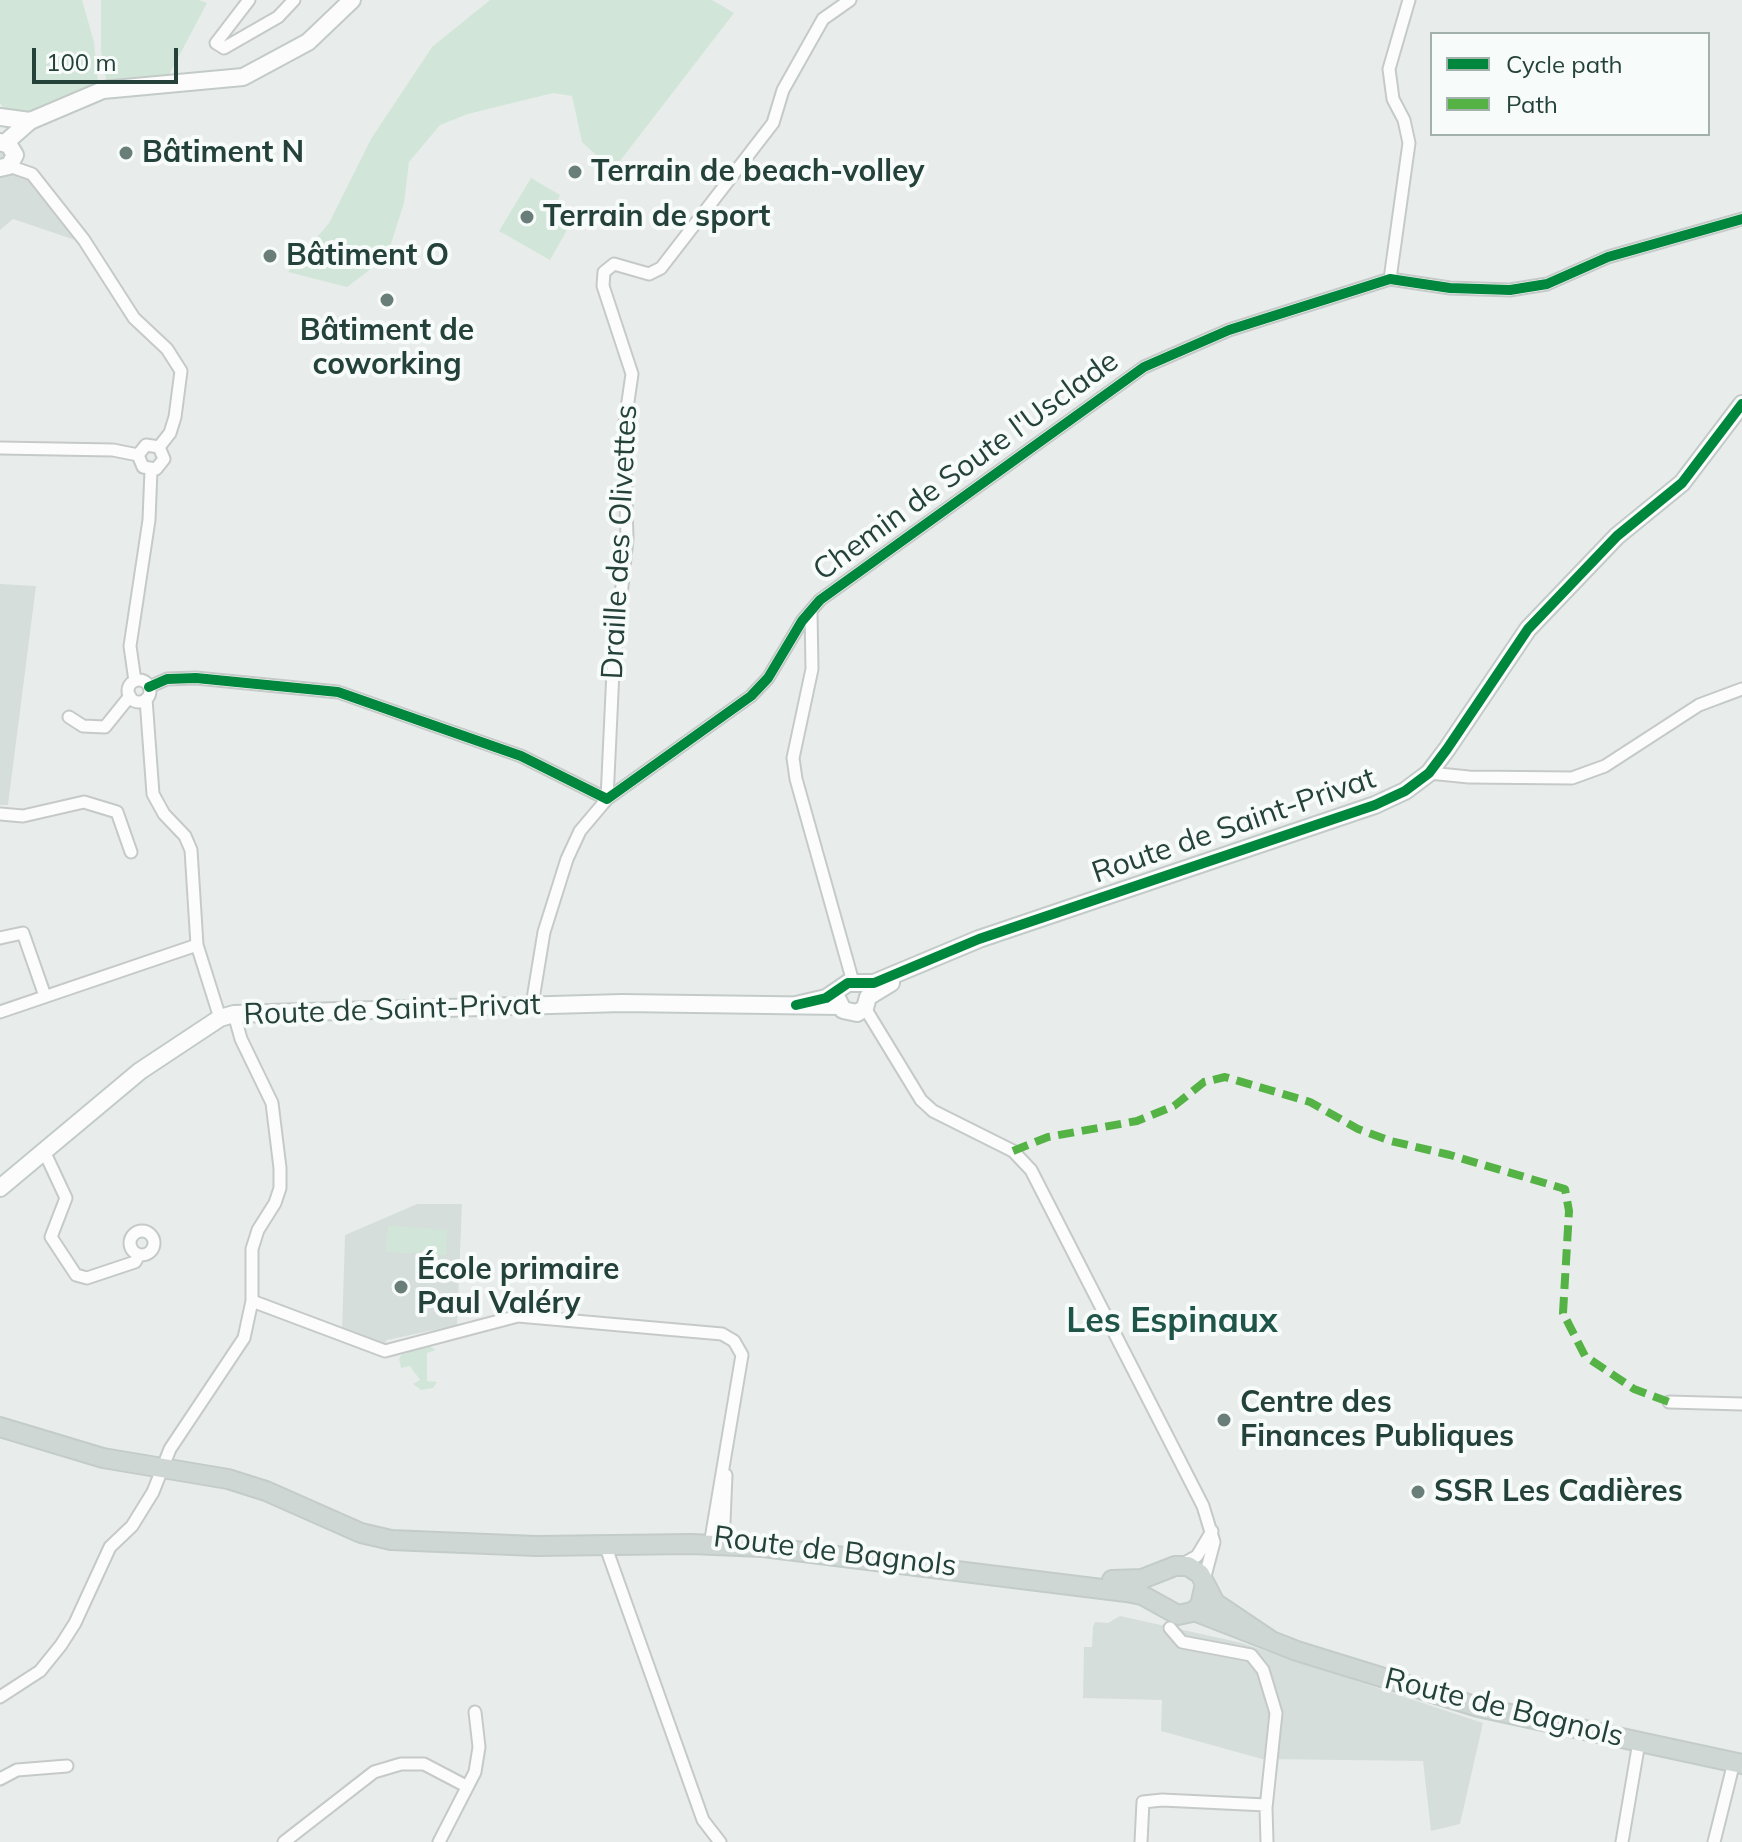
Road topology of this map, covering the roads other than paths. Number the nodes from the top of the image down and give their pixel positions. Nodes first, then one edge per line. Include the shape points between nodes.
1 (249, 0) edge
2 (294, 0) edge
3 (352, 0) edge
4 (850, 0) edge
5 (1409, 0) edge
6 (0, 117) edge
7 (30, 121) junction
8 (0, 123) edge
9 (6, 152) edge
10 (1742, 219) edge
11 (1390, 279) junction
12 (1742, 404) edge
13 (159, 447) junction
14 (0, 448) edge
15 (138, 455) junction
16 (151, 470) junction
17 (811, 611) junction
18 (135, 681) junction
19 (1742, 689) edge
20 (148, 693) junction
21 (130, 696) junction
22 (69, 717) dead end
23 (1429, 773) junction
24 (607, 799) junction
25 (0, 814) edge
26 (131, 852) dead end
27 (0, 938) edge
28 (197, 945) junction
29 (45, 996) junction
30 (853, 996) junction
31 (532, 1005) junction
32 (0, 1012) edge
33 (227, 1016) junction
34 (44, 1151) junction
35 (0, 1188) edge
36 (139, 1255) dead end
37 (252, 1301) junction
38 (1669, 1402) dead end
39 (1742, 1404) edge
40 (0, 1427) edge
41 (164, 1469) junction
42 (1212, 1531) junction
43 (717, 1539) junction
44 (604, 1542) junction
45 (1181, 1565) junction
46 (1161, 1574) junction
47 (1055, 1581) junction
48 (1204, 1582) junction
49 (1193, 1612) junction
50 (1165, 1613) junction
51 (1270, 1640) junction
52 (0, 1697) edge
53 (475, 1712) dead end
54 (1639, 1742) junction
55 (1738, 1763) edge
56 (67, 1766) dead end
57 (0, 1779) edge
58 (466, 1786) junction
59 (1266, 1805) junction
60 (284, 1842) edge
61 (439, 1842) edge
62 (720, 1842) edge
63 (1141, 1842) edge
64 (1267, 1842) edge
65 (1622, 1842) edge
66 (1714, 1842) edge

1 - 2 street via 216,43 224,48 278,17
3 - 7 street via 308,42 243,77 103,90
4 - 24 street, Draille des Olivettes via 823,19 783,90 773,123 661,268 649,274 614,264 604,272 603,286 632,374 624,429 627,539
5 - 11 street via 1389,69 1409,143
6 - 7 street
7 - 9 street
8 - 9 street
9 - 13 street via 55,202 134,318 167,349 181,371 175,417
10 - 11 street, Chemin de Soute l'Usclade via 1608,257 1547,284 1510,290
11 - 17 street, Chemin de Soute l'Usclade via 1229,330 1144,367
12 - 23 street, Route de Saint-Privat via 1682,483 1617,536 1528,629
13 - 15 street via 146,445
13 - 16 street via 162,463
14 - 15 street
15 - 16 street via 143,467
16 - 18 street via 130,646
17 - 24 street, Chemin de Soute l'Usclade via 751,696
17 - 30 street via 812,669 793,758
18 - 20 street via 143,681
18 - 21 street via 128,689
19 - 23 street via 1699,705 1605,766 1572,778
20 - 21 street via 139,701
20 - 24 street via 167,679 196,678 338,692 521,756
20 - 28 street via 153,794 191,850
21 - 22 street via 105,727 83,726
23 - 30 street, Route de Saint-Privat via 1375,805 979,939
24 - 31 street via 580,831 567,859 544,932
25 - 26 street via 23,816 84,802 117,812
27 - 29 street via 23,933
28 - 29 street
28 - 33 street
29 - 32 street
30 - 31 street, Route de Saint-Privat via 796,1005
30 - 42 street via 921,1100 1013,1151 1031,1170
31 - 33 street, Route de Saint-Privat
33 - 34 street, Route de Saint-Privat via 140,1071
33 - 37 street via 272,1103 280,1168 275,1203 252,1249
34 - 35 street, Route de Saint-Privat
34 - 36 street via 66,1198 51,1237 76,1275 87,1278 135,1262
37 - 41 street via 244,1338 170,1449
37 - 43 street via 385,1351 518,1316 722,1334 742,1355
38 - 39 street
40 - 41 main road, Route de Bagnols via 103,1458
41 - 44 main road, Route de Bagnols via 248,1485 376,1537 432,1543
41 - 52 street via 132,1526 110,1547 61,1645 40,1671
42 - 45 street via 1197,1556
42 - 48 street
43 - 44 main road, Route de Bagnols
43 - 47 main road, Route de Bagnols
44 - 62 street via 703,1820
45 - 46 main road
45 - 48 main road via 1195,1569
46 - 47 main road via 1126,1581
46 - 50 main road via 1156,1589
47 - 50 main road via 1126,1592
48 - 49 main road via 1204,1599
48 - 51 main road via 1215,1603
49 - 50 main road
49 - 51 main road
50 - 59 street via 1182,1642 1251,1655 1263,1670 1276,1713
51 - 54 main road, Route de Bagnols via 1478,1707
53 - 58 street via 479,1747 475,1772
54 - 55 main road, Route de Bagnols
54 - 65 street
55 - 66 street
56 - 57 street via 17,1770
58 - 60 street via 424,1764 374,1772
58 - 61 street
59 - 63 street via 1143,1802
59 - 64 street

